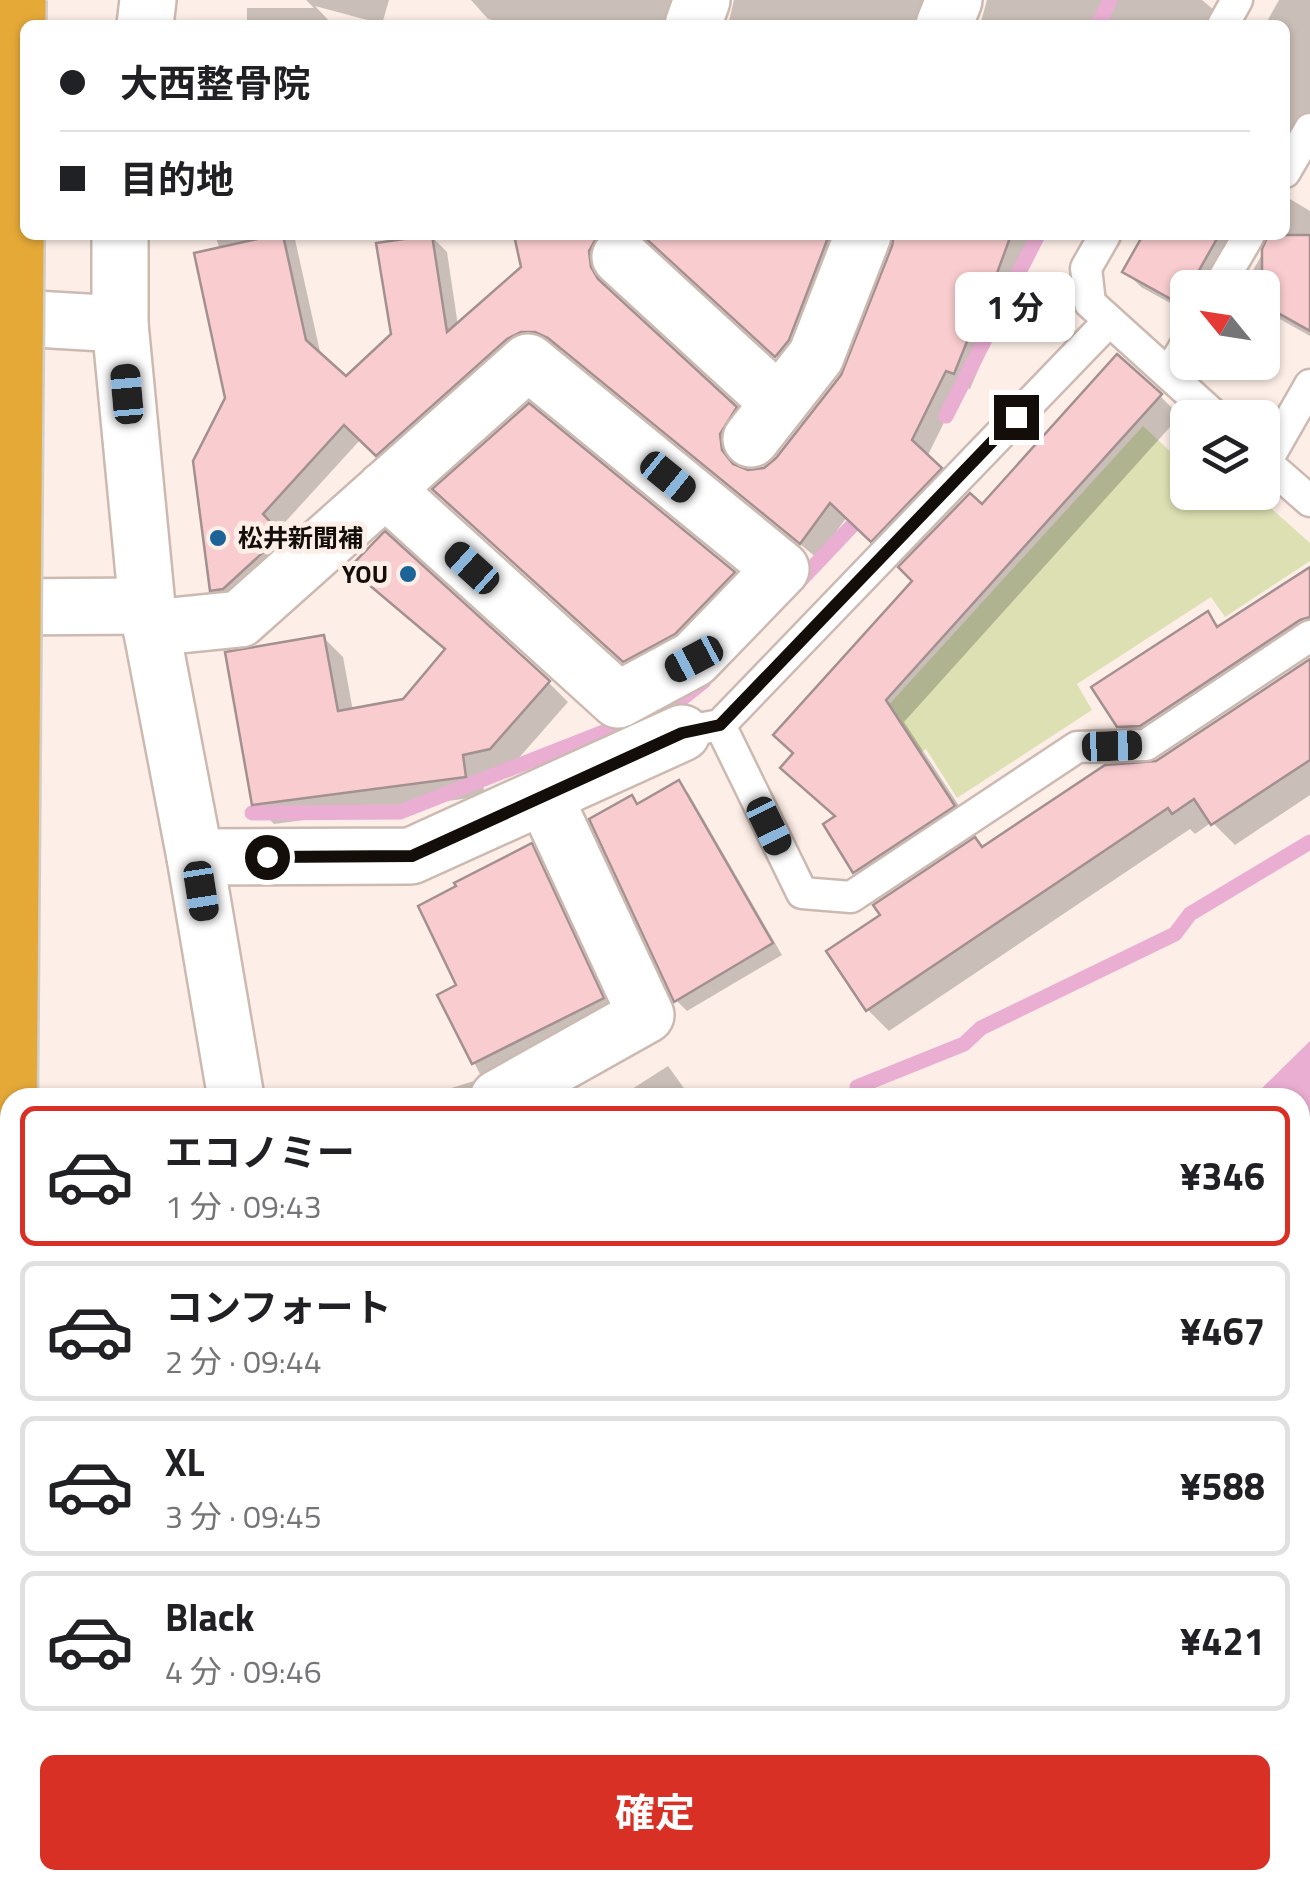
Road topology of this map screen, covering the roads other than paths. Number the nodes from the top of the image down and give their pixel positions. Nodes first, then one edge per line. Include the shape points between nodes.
1 (18, 0) edge
2 (1310, 129) edge
3 (1290, 163) edge
4 (120, 240) edge
5 (861, 240) edge
6 (1102, 240) edge
7 (1246, 240) edge
8 (620, 257) dead end
9 (1229, 270) edge
10 (0, 317) edge
11 (1109, 321) junction
12 (120, 324) junction
13 (1169, 373) joint
14 (1310, 385) edge
15 (1198, 400) edge
16 (1280, 434) edge
17 (1280, 474) edge
18 (384, 489) junction
19 (1310, 501) edge
20 (0, 608) edge
21 (149, 617) junction
22 (1310, 636) edge
23 (701, 729) junction
24 (544, 796) junction
25 (195, 857) junction
26 (9, 1088) edge
27 (234, 1088) edge
28 (516, 1088) edge

1 - 26 highway, bridge
2 - 3 lane
4 - 12 street
5 - 8 street via 816,356 765,421
6 - 11 lane via 1086,268 1090,303
7 - 9 lane
10 - 12 street
11 - 13 lane
11 - 23 lane
12 - 21 street
13 - 15 lane
14 - 16 lane
17 - 19 lane
18 - 18 street via 618,700 694,659 780,569 528,362
18 - 21 street via 240,619
20 - 21 street
21 - 25 street
22 - 23 lane via 1146,745 1076,747 851,897 802,893
23 - 24 street
24 - 25 street via 412,856
24 - 28 street via 646,1015
25 - 27 street

